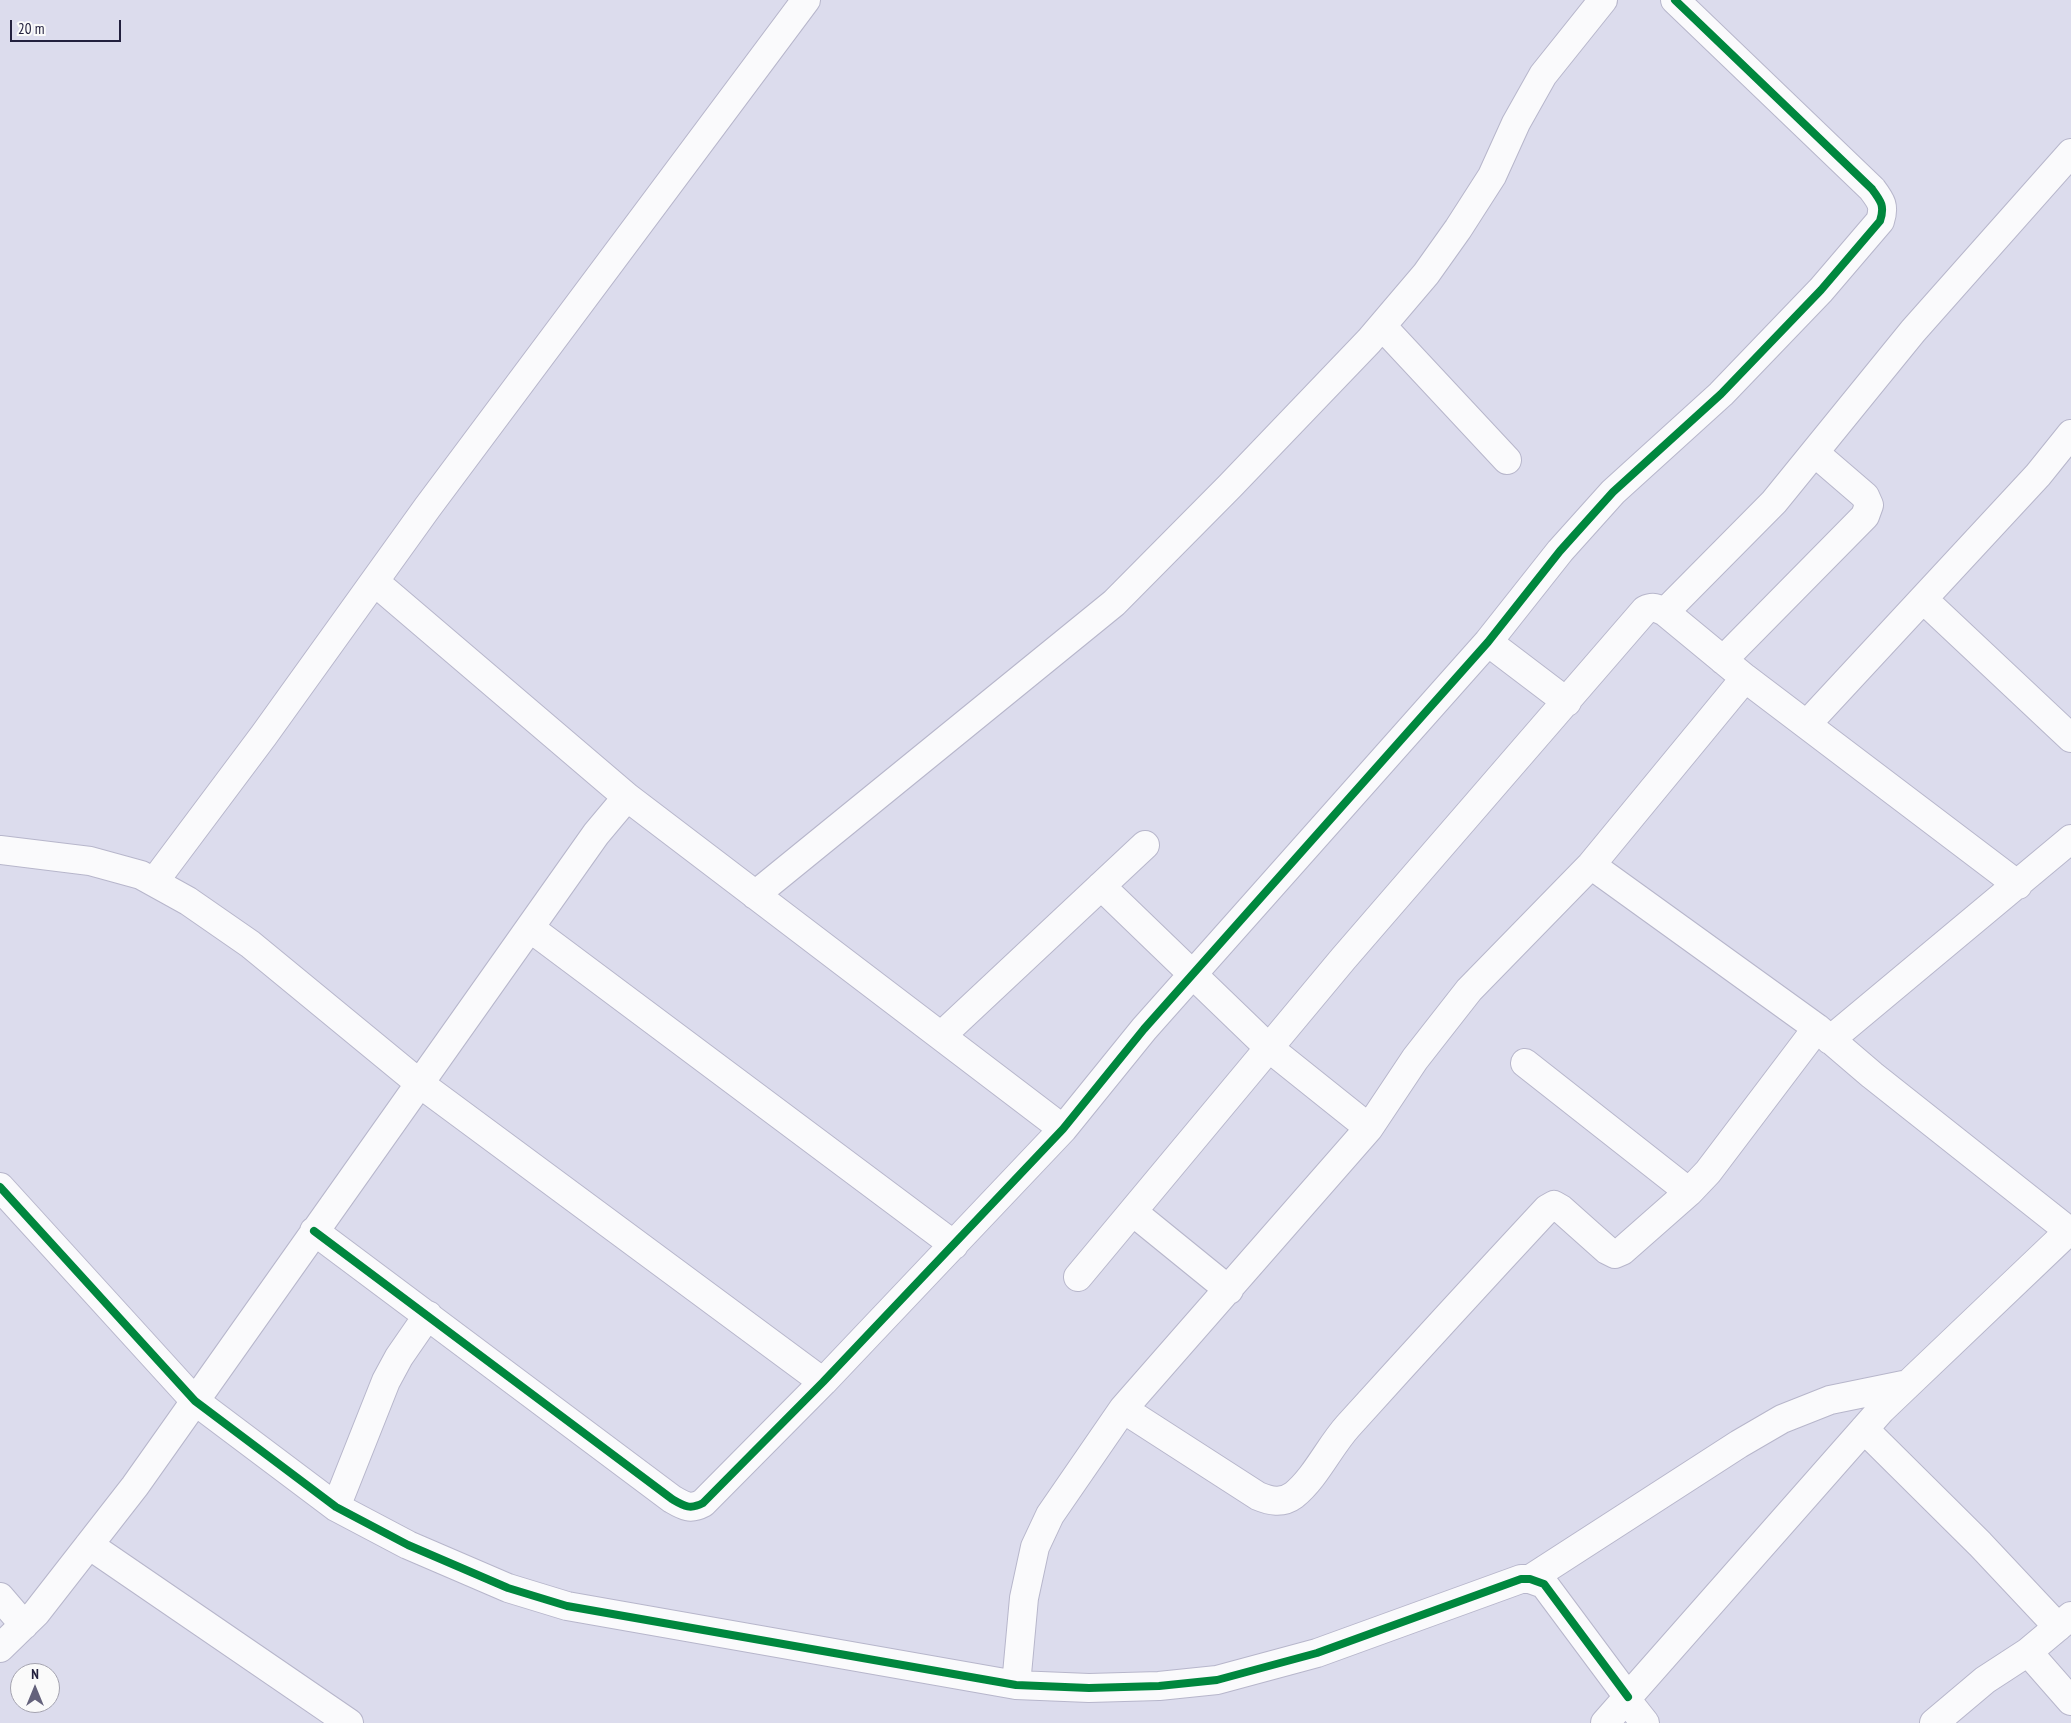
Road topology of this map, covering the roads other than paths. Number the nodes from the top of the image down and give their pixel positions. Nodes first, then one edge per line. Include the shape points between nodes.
1 (806, 0) edge
2 (1603, 0) edge
3 (1675, 0) edge
4 (2071, 153) edge
5 (1382, 326) junction
6 (2071, 434) edge
7 (1815, 453) junction
8 (1507, 460) dead end
9 (375, 582) junction
10 (1923, 599) junction
11 (1665, 612) junction
12 (1488, 642) junction
13 (1723, 660) junction
14 (1745, 678) junction
15 (1566, 702) junction
16 (1807, 724) junction
17 (2067, 725) edge
18 (627, 798) junction
19 (2071, 838) edge
20 (1145, 845) dead end
21 (0, 850) edge
22 (1591, 865) junction
23 (154, 882) junction
24 (2018, 885) junction
25 (1101, 886) junction
26 (755, 895) junction
27 (530, 928) junction
28 (1193, 974) junction
29 (1824, 1034) junction
30 (941, 1036) junction
31 (1269, 1048) junction
32 (1525, 1062) dead end
33 (419, 1083) junction
34 (1369, 1128) junction
35 (1063, 1129) junction
36 (0, 1187) edge
37 (1688, 1192) junction
38 (1133, 1212) junction
39 (2070, 1230) edge
40 (314, 1231) junction
41 (954, 1245) junction
42 (1078, 1277) dead end
43 (1229, 1290) junction
44 (428, 1315) junction
45 (823, 1382) junction
46 (1908, 1384) junction
47 (194, 1401) junction
48 (1123, 1408) junction
49 (1864, 1429) junction
50 (336, 1507) junction
51 (89, 1545) junction
52 (1530, 1578) junction
53 (0, 1597) edge
54 (2064, 1622) edge
55 (24, 1624) junction
56 (0, 1648) edge
57 (2028, 1652) junction
58 (1016, 1685) junction
59 (1627, 1698) junction
60 (2071, 1702) edge
61 (349, 1723) edge
62 (1605, 1723) edge
63 (1645, 1723) edge
64 (1934, 1723) edge

1 - 9 street
2 - 5 street via 1543,75 1492,176 1464,221 1426,274
3 - 12 street via 1872,189 1883,204 1883,211 1880,221 1814,297 1721,394 1613,492
4 - 7 street via 1913,331
5 - 8 street
5 - 26 street via 1114,603
6 - 10 street via 2038,475
7 - 11 street via 1757,520
7 - 13 street via 1865,496 1868,510
9 - 18 street
9 - 23 street
10 - 16 street
10 - 17 street
11 - 13 street
11 - 15 street via 1654,607 1645,610
12 - 15 street
12 - 28 street
13 - 14 street
14 - 16 street
14 - 22 street
15 - 31 street
16 - 24 street
18 - 26 street
18 - 27 street via 596,834
19 - 24 street
20 - 25 street
21 - 23 street via 90,861 141,875
22 - 29 street
22 - 34 street via 1469,990 1415,1060
23 - 33 street via 250,944
24 - 29 street
25 - 28 street
25 - 30 street
26 - 30 street
27 - 33 street
27 - 41 street
28 - 31 street
28 - 35 street
29 - 37 street
29 - 39 street
30 - 35 street
31 - 34 street
31 - 38 street
32 - 37 street
33 - 40 street
33 - 45 street
34 - 43 street
35 - 41 street
36 - 47 street
37 - 48 street via 1614,1254 1561,1208 1547,1209 1340,1435 1304,1484 1293,1496 1282,1501 1258,1496
38 - 42 street
38 - 43 street
39 - 46 street
40 - 44 street
40 - 47 street
41 - 45 street
43 - 48 street
44 - 45 street via 686,1507 703,1503
44 - 50 street via 386,1381
46 - 49 street
46 - 52 street via 1830,1400 1782,1419
47 - 50 street
47 - 51 street
48 - 58 street via 1050,1515 1035,1547 1024,1598
49 - 54 street
49 - 59 street
50 - 58 street via 408,1545 508,1588 567,1606
51 - 55 street via 36,1614
51 - 61 street
52 - 58 street via 1521,1578 1317,1653 1217,1680 1089,1688
52 - 59 street via 1544,1584
53 - 55 street
54 - 57 street
55 - 56 street
57 - 60 street
57 - 64 street via 1985,1680
59 - 62 street
59 - 63 street

